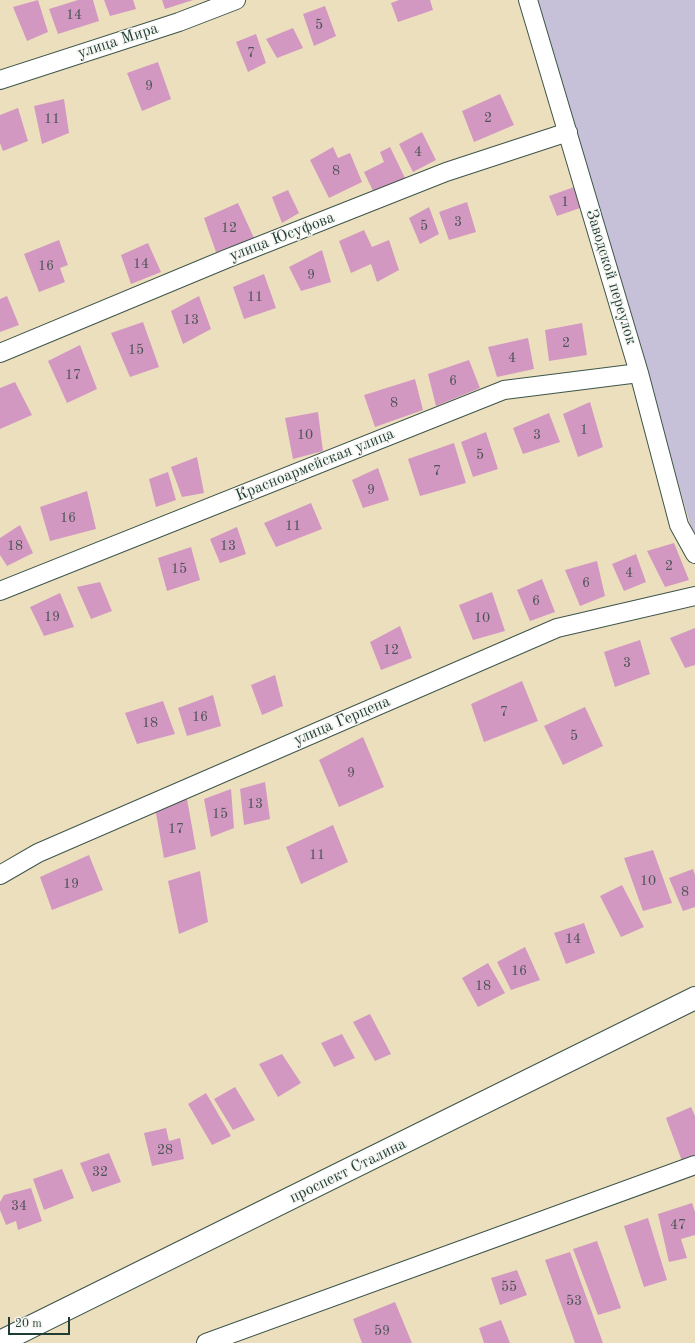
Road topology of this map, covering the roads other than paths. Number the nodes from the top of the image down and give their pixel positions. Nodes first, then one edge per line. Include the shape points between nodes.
1 (236, 0) edge
2 (528, 0) edge
3 (0, 80) edge
4 (568, 132) junction
5 (0, 353) edge
6 (639, 373) junction
7 (695, 554) edge
8 (0, 591) edge
9 (695, 596) edge
10 (0, 875) edge
11 (695, 998) edge
12 (695, 1165) edge
13 (26, 1336) edge
14 (0, 1342) edge
15 (206, 1343) edge

1 - 3 street, улица Мира via 179,22
2 - 4 street, Заводской переулок
4 - 5 street, улица Юсуфова via 439,175 226,259
4 - 6 street, Заводской переулок
6 - 7 street, Заводской переулок via 679,525
6 - 8 street, Красноармейская улица via 504,390
9 - 10 street, улица Герцена via 557,628 38,853
11 - 13 street, проспект Сталина
12 - 15 street
13 - 14 street, проспект Сталина

